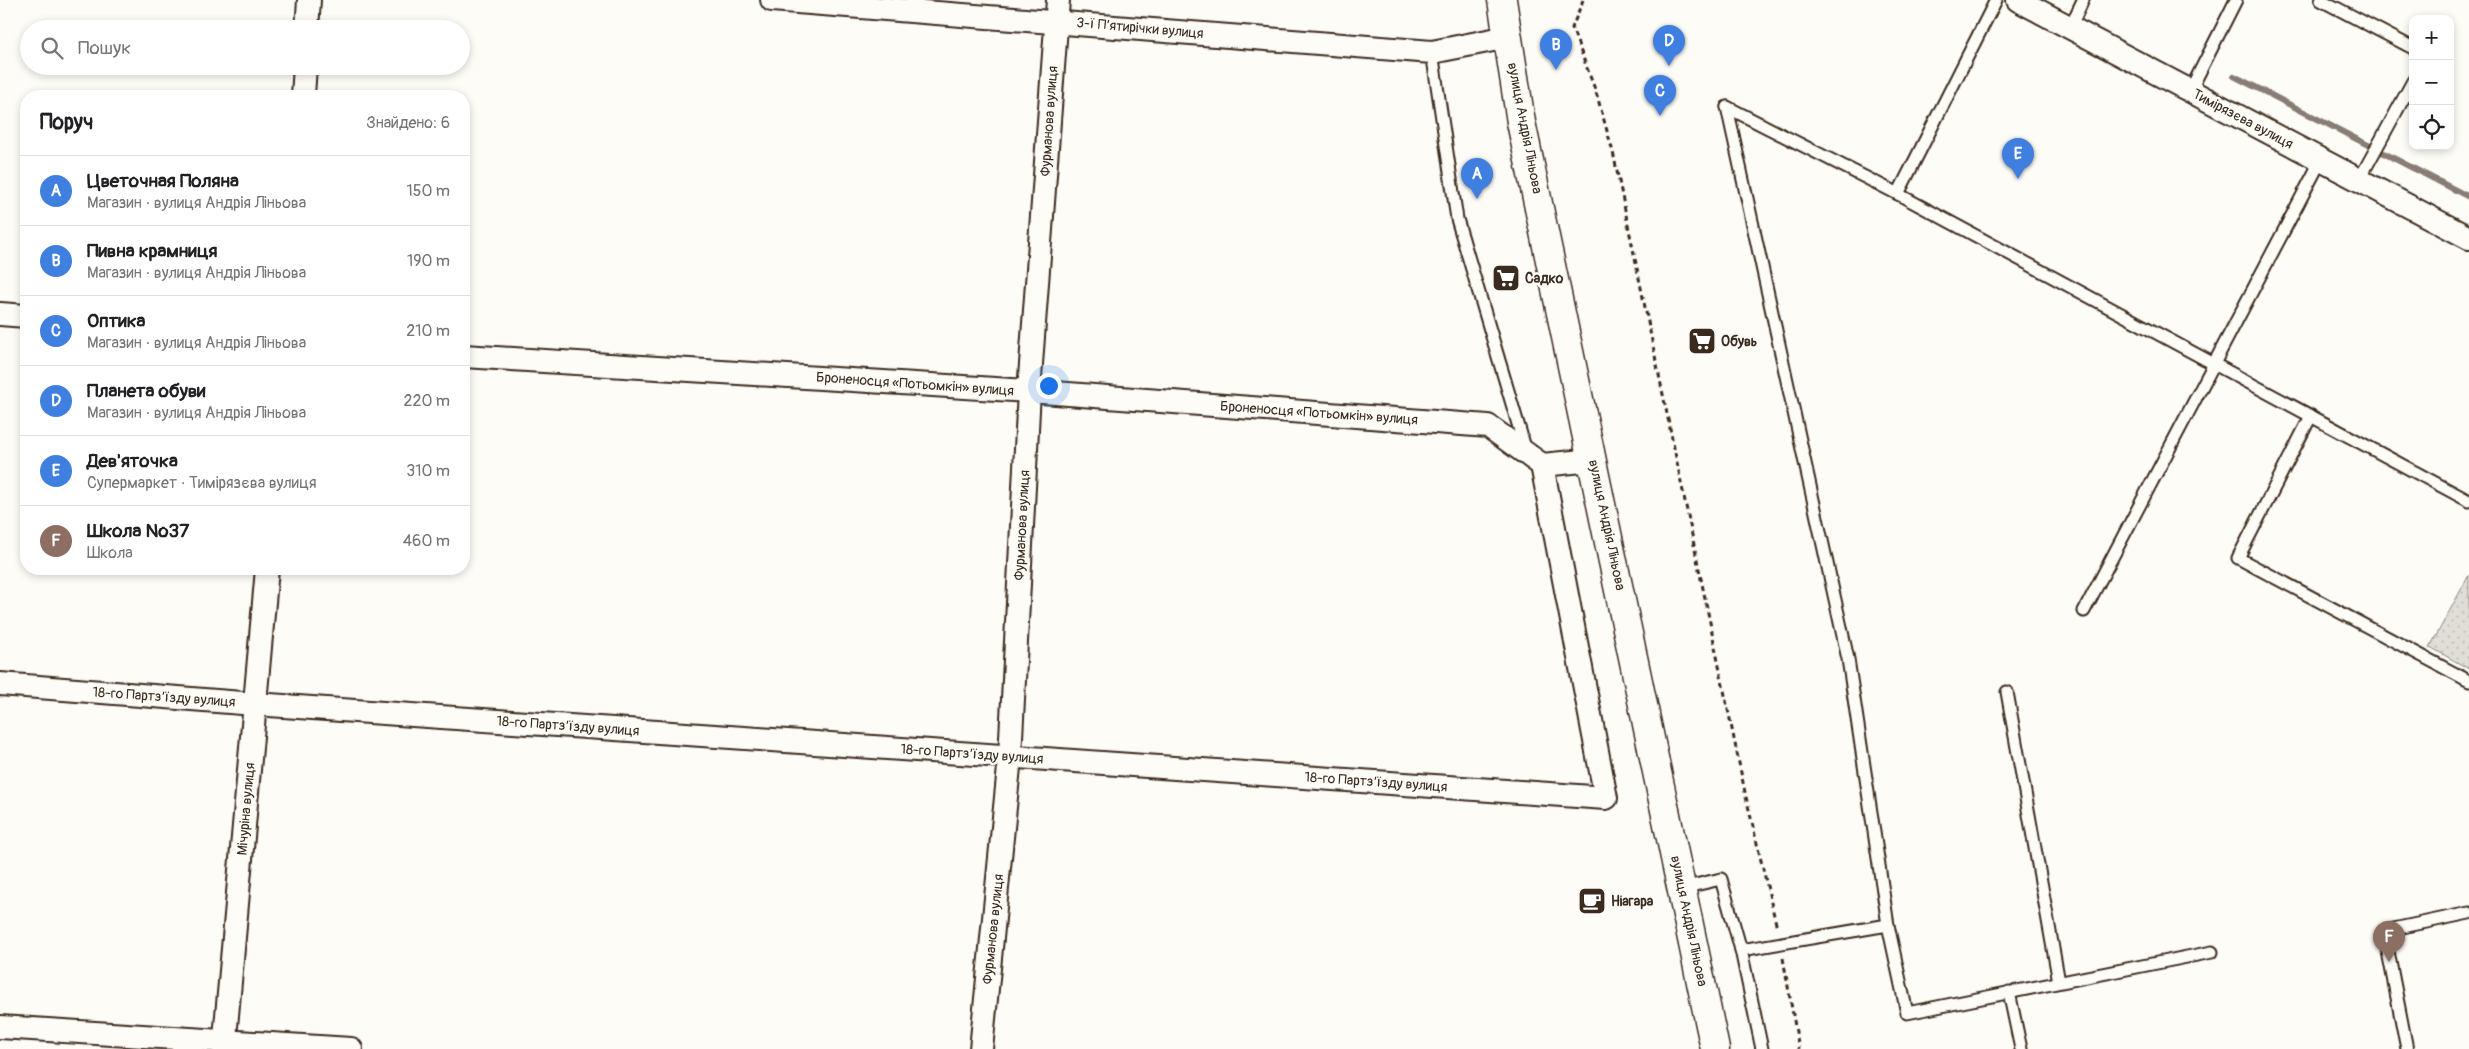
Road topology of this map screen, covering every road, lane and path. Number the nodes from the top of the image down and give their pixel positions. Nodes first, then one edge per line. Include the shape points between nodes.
1 (309, 0) edge
2 (772, 0) edge
3 (1502, 0) edge
4 (1582, 0) edge
5 (1996, 0) edge
6 (2018, 0) edge
7 (2083, 0) edge
8 (2236, 0) edge
9 (2321, 0) edge
10 (1057, 11) edge
11 (308, 20) edge
12 (2070, 28) junction
13 (1508, 37) junction
14 (2409, 46) edge
15 (1432, 52) junction
16 (304, 75) edge
17 (2409, 88) edge
18 (303, 90) edge
19 (2190, 91) junction
20 (2321, 160) junction
21 (2359, 180) junction
22 (1898, 194) junction
23 (2469, 238) edge
24 (0, 314) edge
25 (20, 316) edge
26 (470, 356) edge
27 (2214, 364) junction
28 (1028, 391) junction
29 (2311, 416) junction
30 (1535, 460) junction
31 (1593, 460) junction
32 (2469, 501) edge
33 (266, 575) edge
34 (2084, 611) dead end
35 (2469, 681) edge
36 (0, 684) edge
37 (2007, 692) dead end
38 (255, 704) junction
39 (1010, 757) junction
40 (1682, 888) junction
41 (2469, 913) edge
42 (1888, 925) junction
43 (1781, 944) junction
44 (1742, 950) junction
45 (2212, 952) dead end
46 (2059, 982) junction
47 (2009, 992) junction
48 (0, 1026) edge
49 (225, 1045) edge
50 (351, 1049) edge
51 (981, 1049) edge
52 (1716, 1049) edge
53 (1762, 1049) edge
54 (1798, 1049) edge
55 (2022, 1049) edge
56 (2407, 1049) edge

1 - 11 street
2 - 10 street, 3-ї П’ятирічки вулиця
3 - 13 main road, вулиця Андрія Ліньова
4 - 43 path via 1572,28 1596,92 1613,152 1746,797
5 - 22 lane
6 - 12 street, Тимірязєва вулиця
7 - 12 lane
8 - 19 lane
9 - 14 lane
10 - 15 street, 3-ї П’ятирічки вулиця
10 - 28 street, Фурманова вулиця
12 - 19 street, Тимірязєва вулиця
13 - 15 street, 3-ї П’ятирічки вулиця
13 - 31 main road, вулиця Андрія Ліньова via 1521,122
15 - 30 lane via 1457,219
16 - 18 street
17 - 21 lane
19 - 20 street, Тимірязєва вулиця
20 - 21 street, Тимірязєва вулиця
20 - 27 lane
21 - 23 street, Тимірязєва вулиця
22 - 27 lane
22 - 42 lane via 1728,107 1848,659
24 - 25 street
26 - 28 street, Броненосця «Потьомкін» вулиця
27 - 29 lane
27 - 34 lane
28 - 30 street, Броненосця «Потьомкін» вулиця via 1488,426
28 - 39 street, Фурманова вулиця
29 - 32 lane
29 - 35 lane via 2238,558
30 - 31 street
30 - 39 street, 18-го Партз’їзду вулиця via 1606,798
31 - 40 main road, вулиця Андрія Ліньова
33 - 38 street, Мічуріна вулиця
36 - 38 street, 18-го Партз’їзду вулиця
37 - 46 lane
38 - 39 street, 18-го Партз’їзду вулиця
38 - 49 street, Мічуріна вулиця
39 - 51 street, Фурманова вулиця
40 - 44 lane via 1721,879
40 - 52 main road, вулиця Андрія Ліньова
41 - 56 lane via 2384,931
42 - 43 lane
42 - 47 lane via 1907,1013
43 - 44 lane
43 - 54 path
44 - 53 lane
45 - 46 lane
46 - 47 lane
47 - 55 lane
48 - 49 street
49 - 50 street

